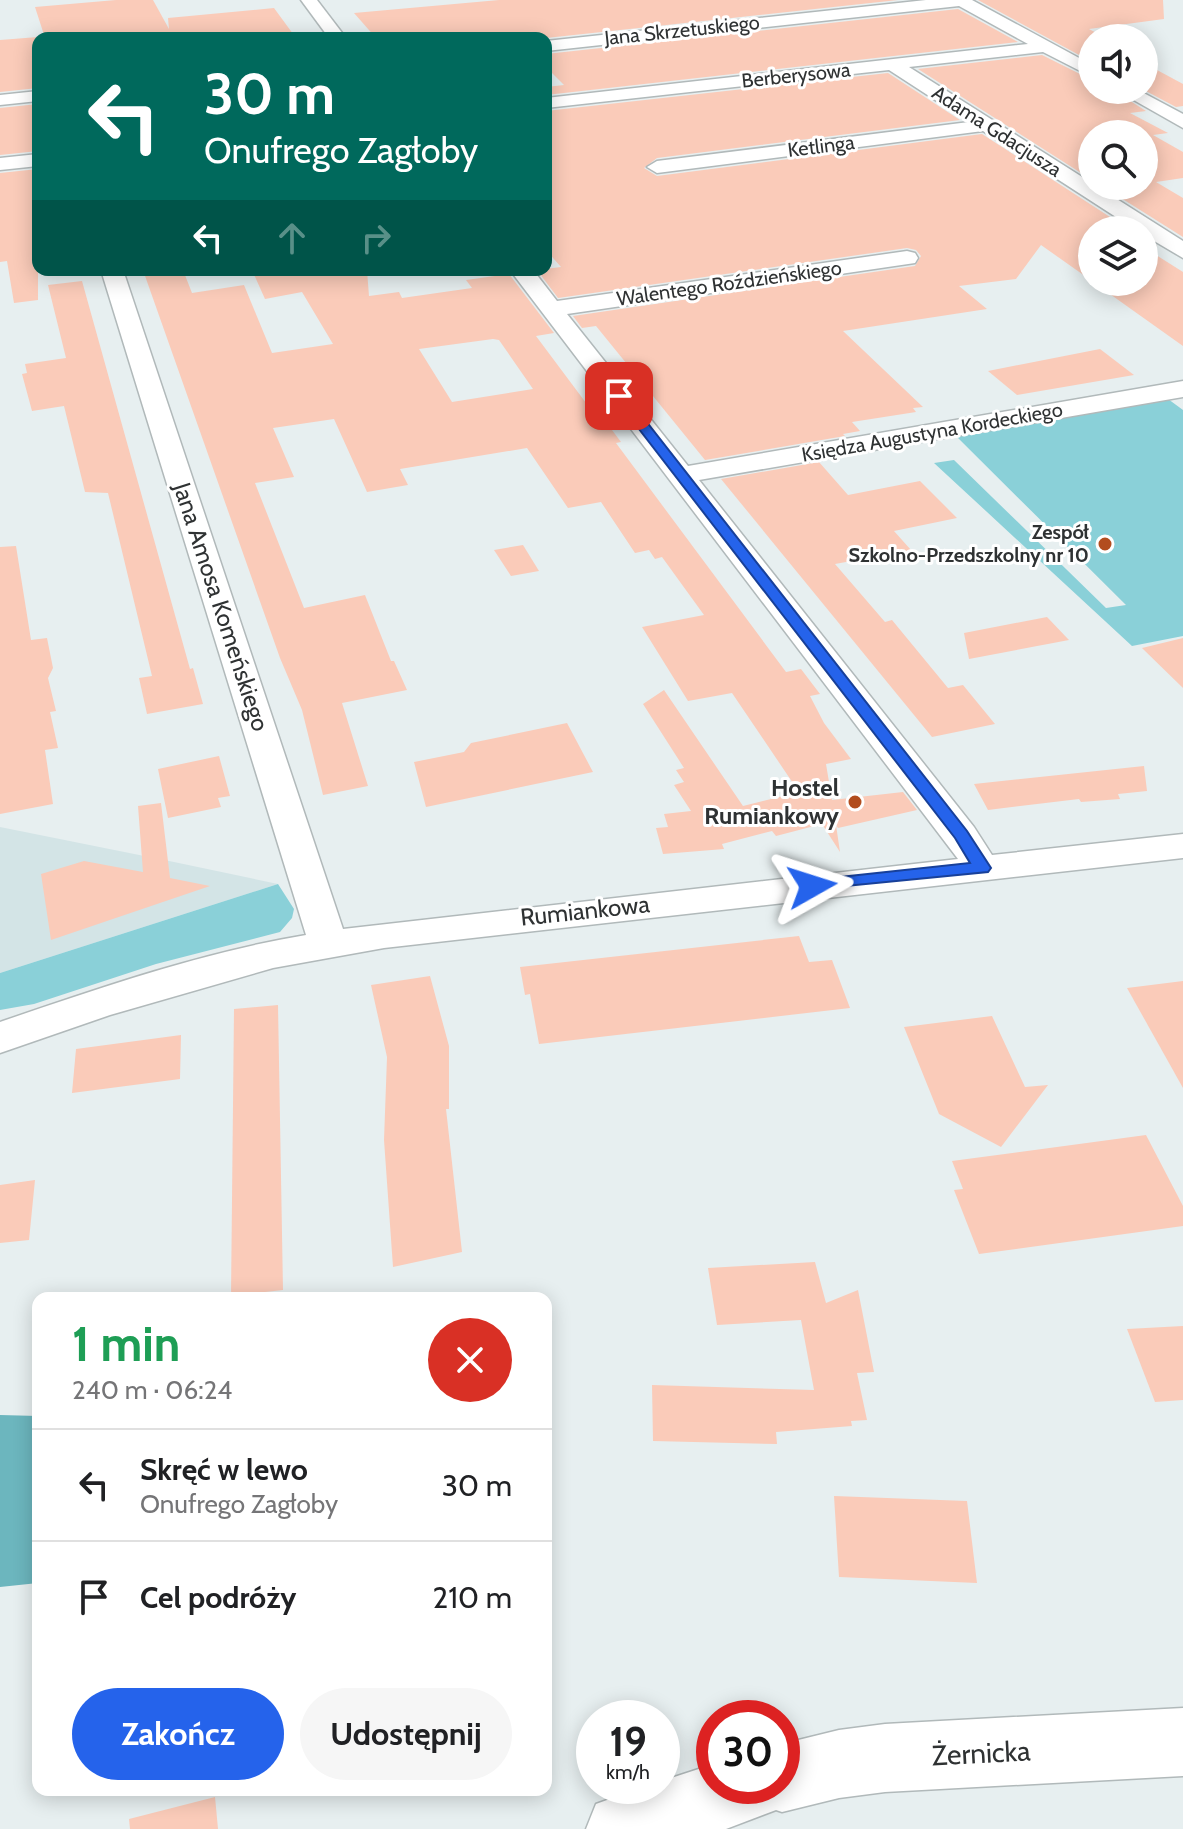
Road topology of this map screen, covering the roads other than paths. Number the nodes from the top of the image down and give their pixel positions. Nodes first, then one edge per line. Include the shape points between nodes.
1 (309, 0) edge
2 (961, 0) edge
3 (333, 32) edge
4 (552, 45) edge
5 (1046, 47) junction
6 (892, 64) junction
7 (1078, 64) edge
8 (32, 97) edge
9 (0, 100) edge
10 (552, 102) edge
11 (1150, 104) edge
12 (1183, 122) edge
13 (986, 125) junction
14 (32, 161) edge
15 (0, 164) edge
16 (657, 167) dead end
17 (1183, 251) edge
18 (907, 258) dead end
19 (114, 276) edge
20 (526, 276) edge
21 (551, 309) junction
22 (1183, 389) edge
23 (682, 475) junction
24 (1183, 846) edge
25 (982, 868) junction
26 (329, 945) junction
27 (0, 1038) edge
28 (1183, 1742) edge
29 (800, 1774) edge
30 (697, 1804) edge
31 (621, 1829) edge

1 - 3 street
2 - 4 street, Jana Skrzetuskiego
2 - 5 street
5 - 6 street, Berberysowa
5 - 7 street
6 - 10 street, Berberysowa
6 - 13 street, Adama Gdacjusza
8 - 9 street
11 - 12 street
13 - 16 street, Ketlinga
13 - 17 street, Adama Gdacjusza
14 - 15 street
18 - 21 street, Walentego Roździeńskiego
19 - 26 street, Jana Amosa Komeńskiego
20 - 21 street
21 - 23 street
22 - 23 street, Księdza Augustyna Kordeckiego
23 - 25 street
24 - 25 street, Rumiankowa
25 - 26 street, Rumiankowa via 435,928
26 - 27 street, Rumiankowa via 273,954
28 - 29 street, Żernicka via 885,1758
30 - 31 street

